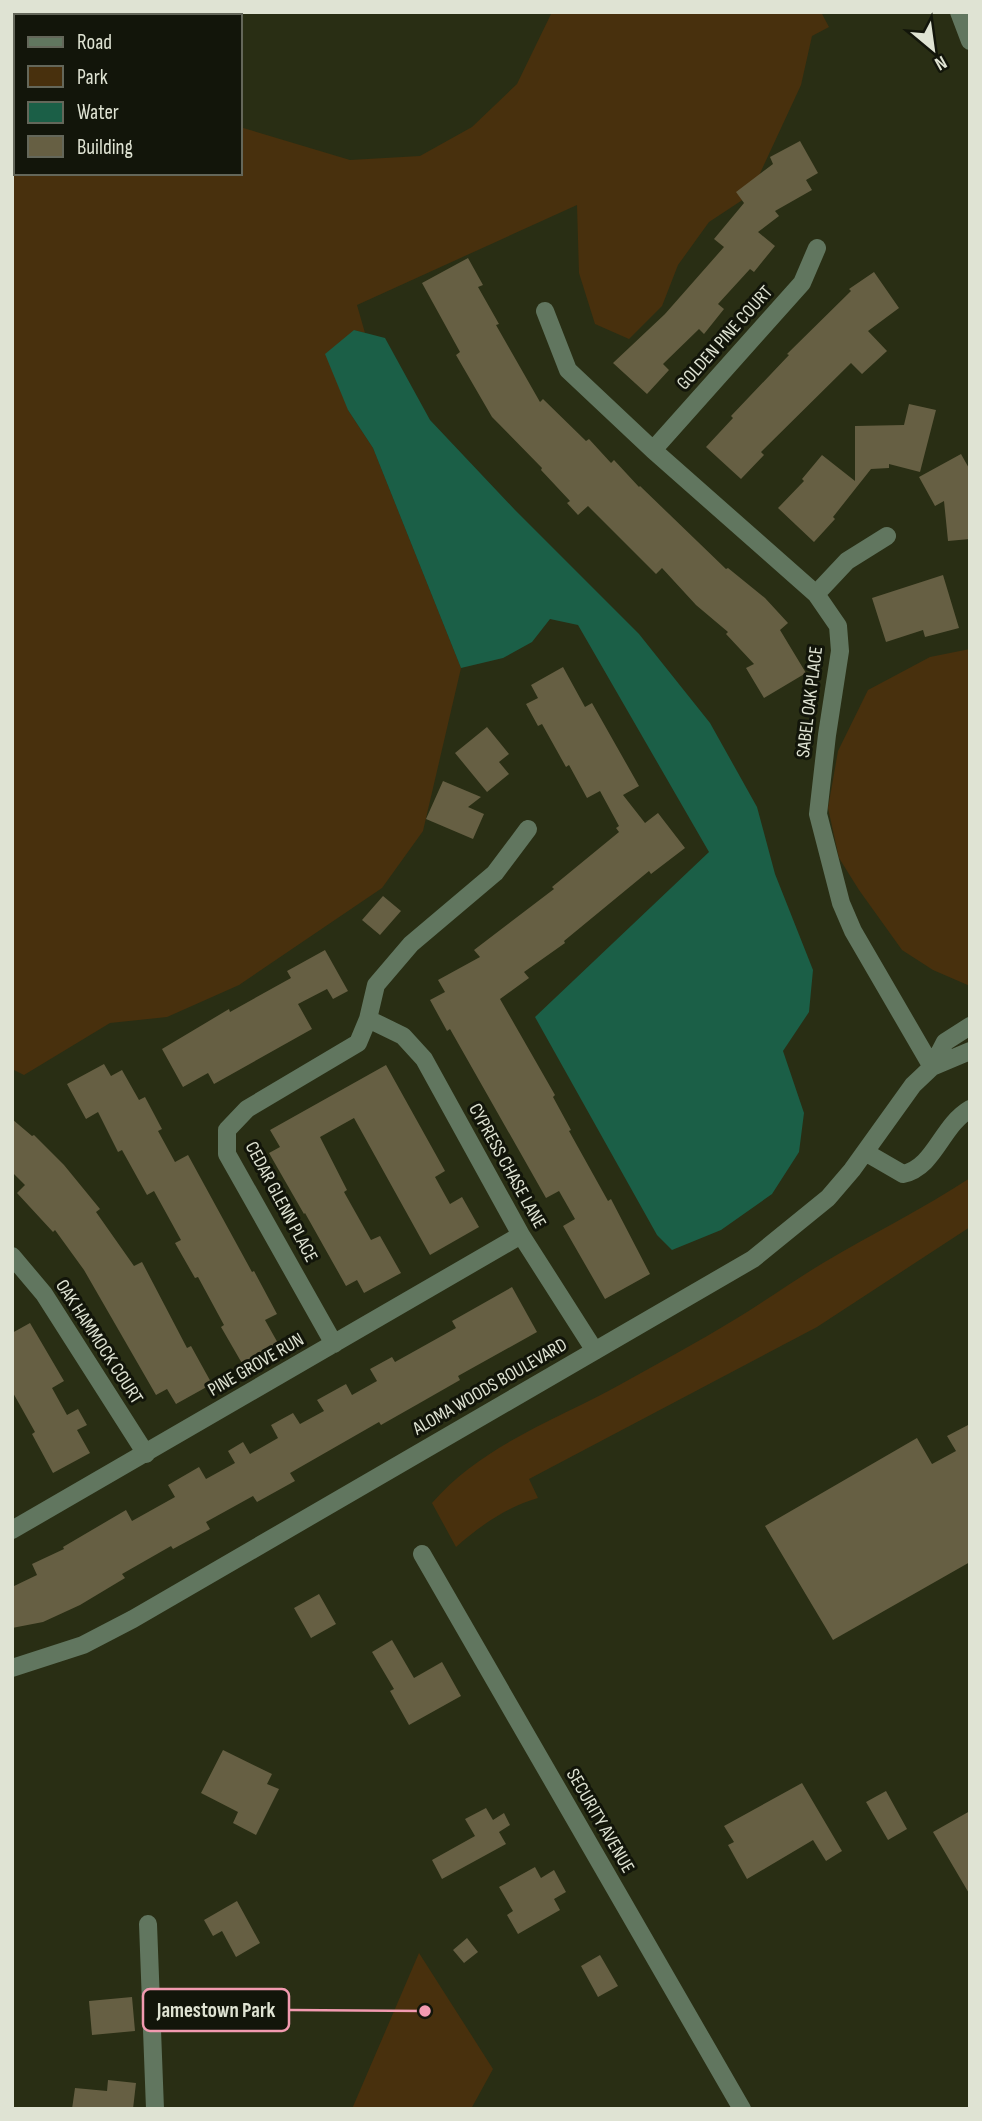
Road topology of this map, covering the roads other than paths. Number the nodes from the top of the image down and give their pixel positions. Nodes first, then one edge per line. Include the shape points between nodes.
1 (959, 12) edge
2 (970, 41) edge
3 (817, 248) dead end
4 (545, 311) dead end
5 (653, 450) junction
6 (887, 536) dead end
7 (817, 594) junction
8 (528, 829) dead end
9 (368, 1019) junction
10 (970, 1026) edge
11 (970, 1051) edge
12 (932, 1067) junction
13 (970, 1109) edge
14 (865, 1152) junction
15 (522, 1235) junction
16 (12, 1256) edge
17 (334, 1344) junction
18 (595, 1351) junction
19 (146, 1454) junction
20 (12, 1530) edge
21 (422, 1554) dead end
22 (12, 1668) edge
23 (148, 1924) dead end
24 (155, 2109) edge
25 (741, 2109) edge

1 - 2 street
3 - 5 street, GOLDEN PINE COURT via 802,283
4 - 5 street, SABEL OAK PLACE via 568,370
5 - 7 street, SABEL OAK PLACE
6 - 7 street via 847,561
7 - 12 street, SABEL OAK PLACE via 838,626 841,651 818,814 849,922
8 - 9 street, CEDAR GLENN PLACE via 495,873 411,944 376,985
9 - 15 street, CYPRESS CHASE LANE via 403,1036 424,1059
9 - 17 street, CEDAR GLENN PLACE via 358,1043 247,1109 227,1130 228,1153
10 - 12 street, ALOMA WOODS BOULEVARD via 945,1042
11 - 12 street, ALOMA WOODS BOULEVARD
12 - 14 street, ALOMA WOODS BOULEVARD via 913,1085
13 - 14 street via 952,1123 928,1159 910,1172 902,1174
14 - 18 street, ALOMA WOODS BOULEVARD via 828,1198 753,1259
15 - 17 street, PINE GROVE RUN
15 - 18 street, CYPRESS CHASE LANE
16 - 19 street, OAK HAMMOCK COURT via 44,1294
17 - 19 street, PINE GROVE RUN
18 - 22 street, ALOMA WOODS BOULEVARD via 132,1619 83,1645
19 - 20 street, PINE GROVE RUN
21 - 25 street, SECURITY AVENUE
23 - 24 street

